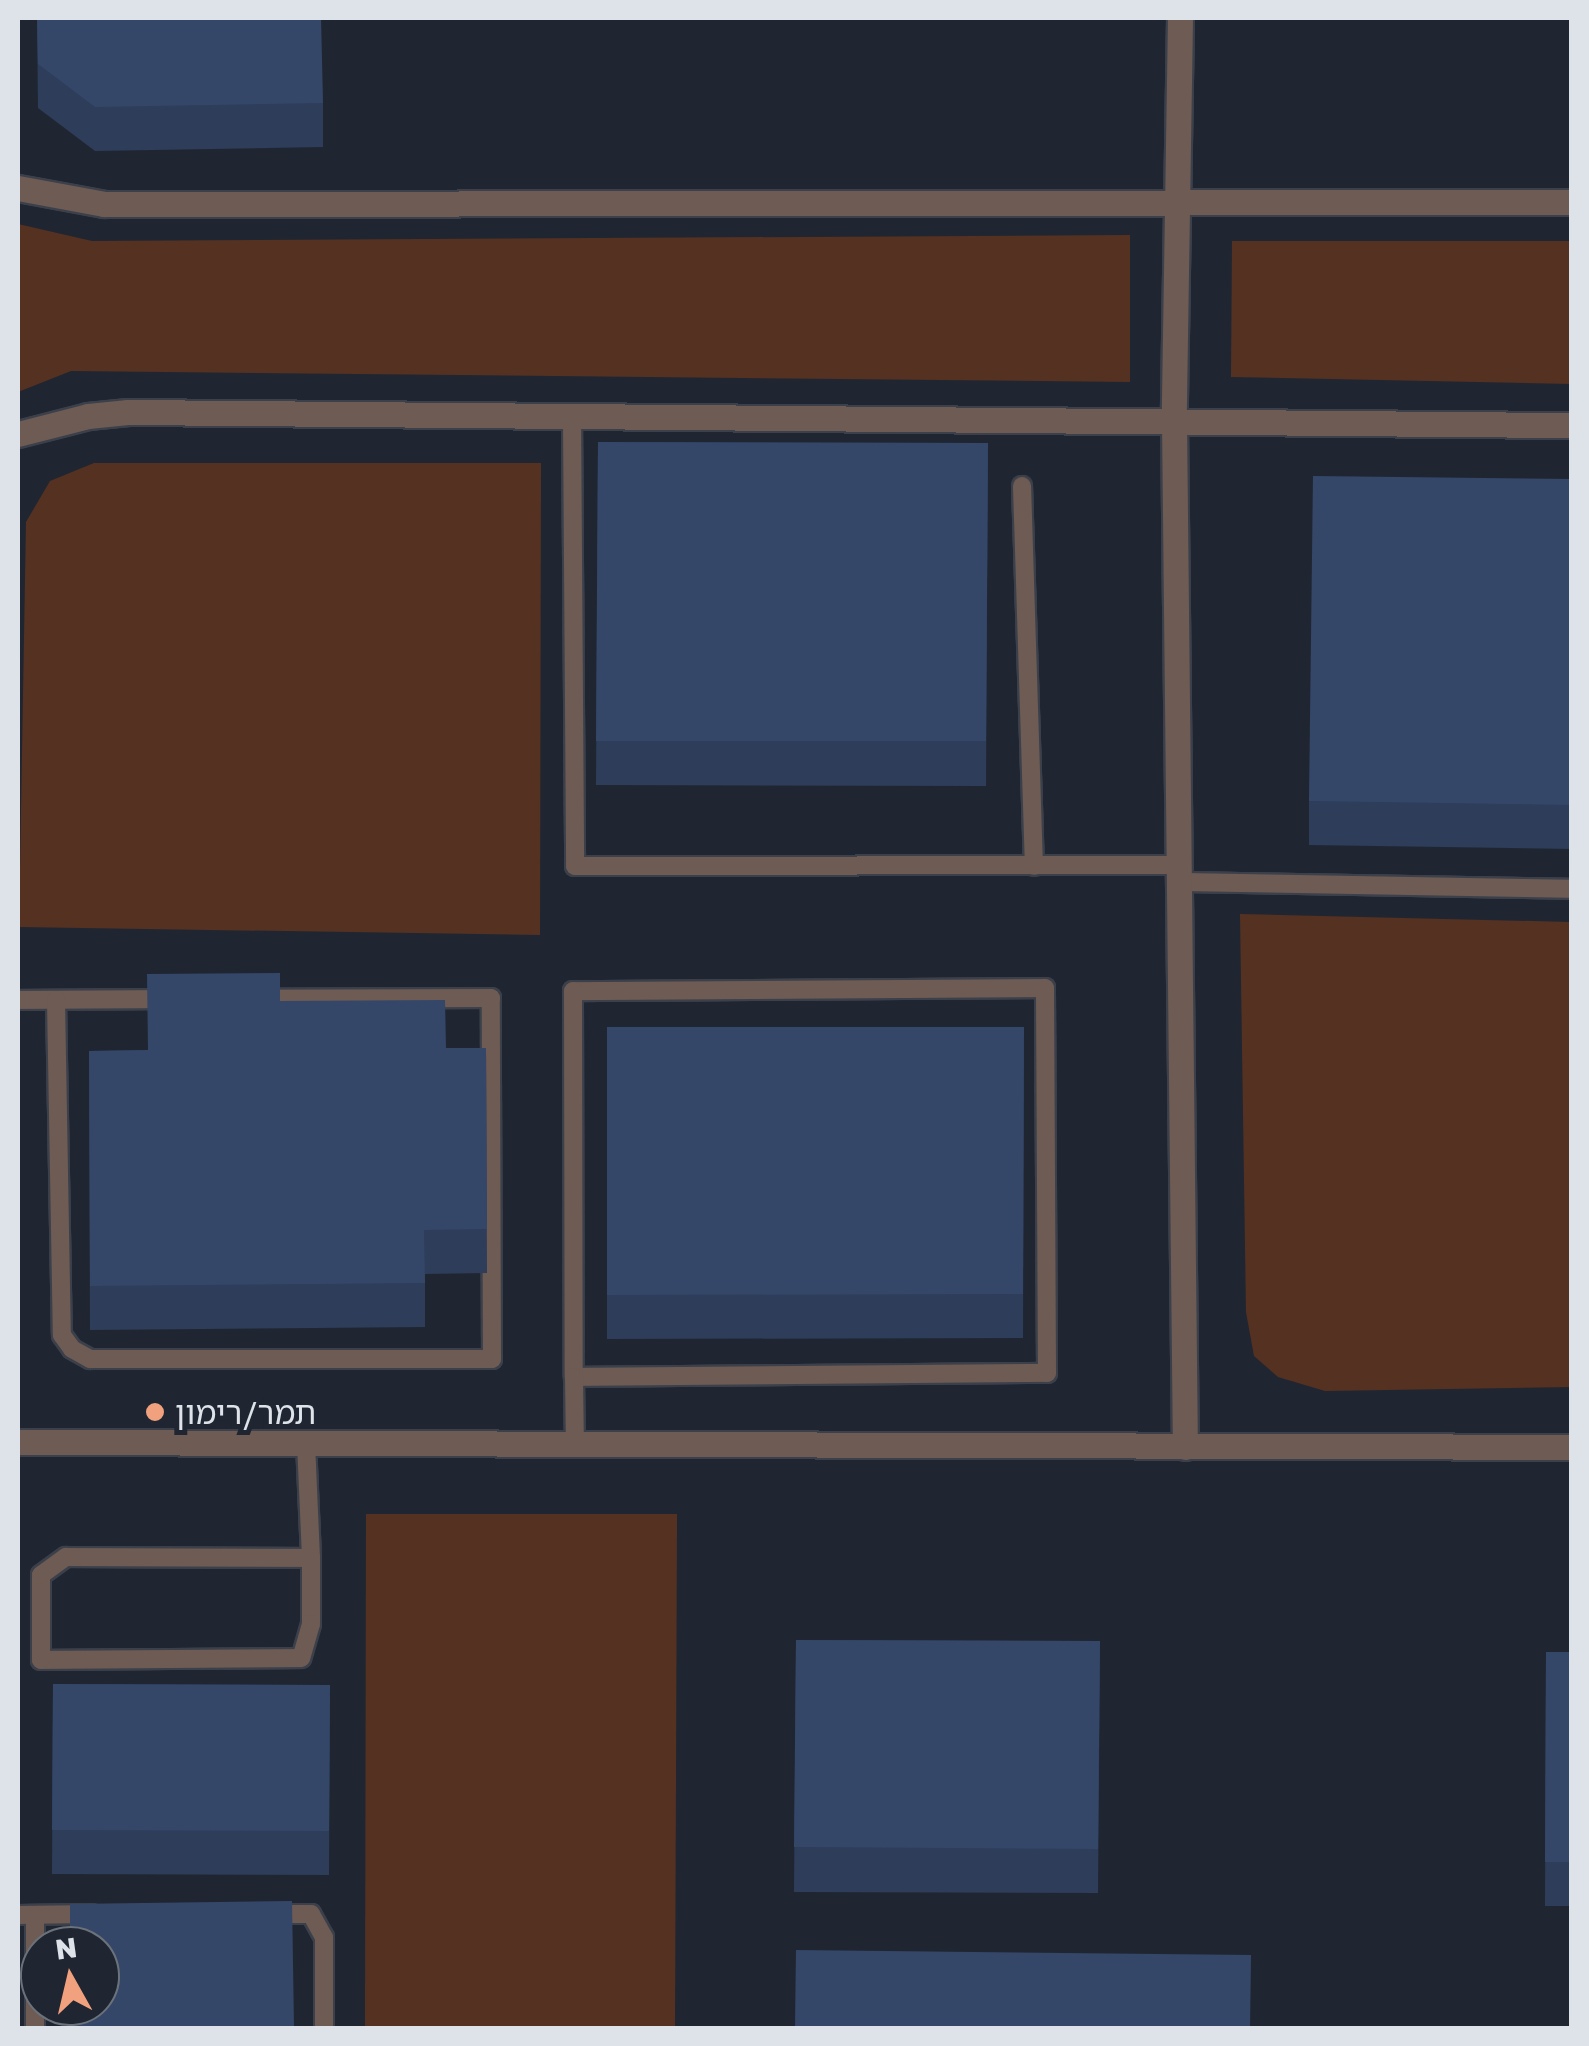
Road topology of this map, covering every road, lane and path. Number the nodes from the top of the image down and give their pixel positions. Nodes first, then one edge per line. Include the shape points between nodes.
1 (1180, 18) edge
2 (18, 188) edge
3 (1174, 200) junction
4 (1572, 202) edge
5 (572, 416) junction
6 (1174, 421) junction
7 (1572, 425) edge
8 (18, 434) edge
9 (1022, 486) dead end
10 (1034, 866) junction
11 (1178, 874) junction
12 (1572, 888) edge
13 (234, 999) edge
14 (18, 1000) edge
15 (56, 1000) junction
16 (194, 1000) edge
17 (574, 1377) junction
18 (18, 1442) edge
19 (306, 1443) junction
20 (575, 1445) junction
21 (1185, 1447) junction
22 (1572, 1447) edge
23 (310, 1558) junction
24 (26, 1914) edge
25 (114, 1914) edge
26 (252, 1914) edge
27 (36, 2028) edge
28 (324, 2028) edge

1 - 3 street
2 - 3 street via 104,204
3 - 4 street
3 - 6 street
5 - 6 street
5 - 8 street via 128,412
5 - 10 lane via 575,866
6 - 7 street
6 - 11 street
9 - 10 lane
10 - 11 lane
11 - 12 lane
11 - 21 street
13 - 15 lane via 491,998 492,1359 90,1358 72,1349 62,1335
14 - 15 lane
15 - 16 lane
17 - 17 lane via 573,992 1045,988 1047,1373
17 - 20 lane
18 - 19 street
19 - 20 street
19 - 23 lane
20 - 21 street
21 - 22 street
23 - 23 lane via 66,1557 41,1574 42,1660 301,1658 310,1624
24 - 25 lane
24 - 27 lane
26 - 28 lane via 312,1914 324,1938

